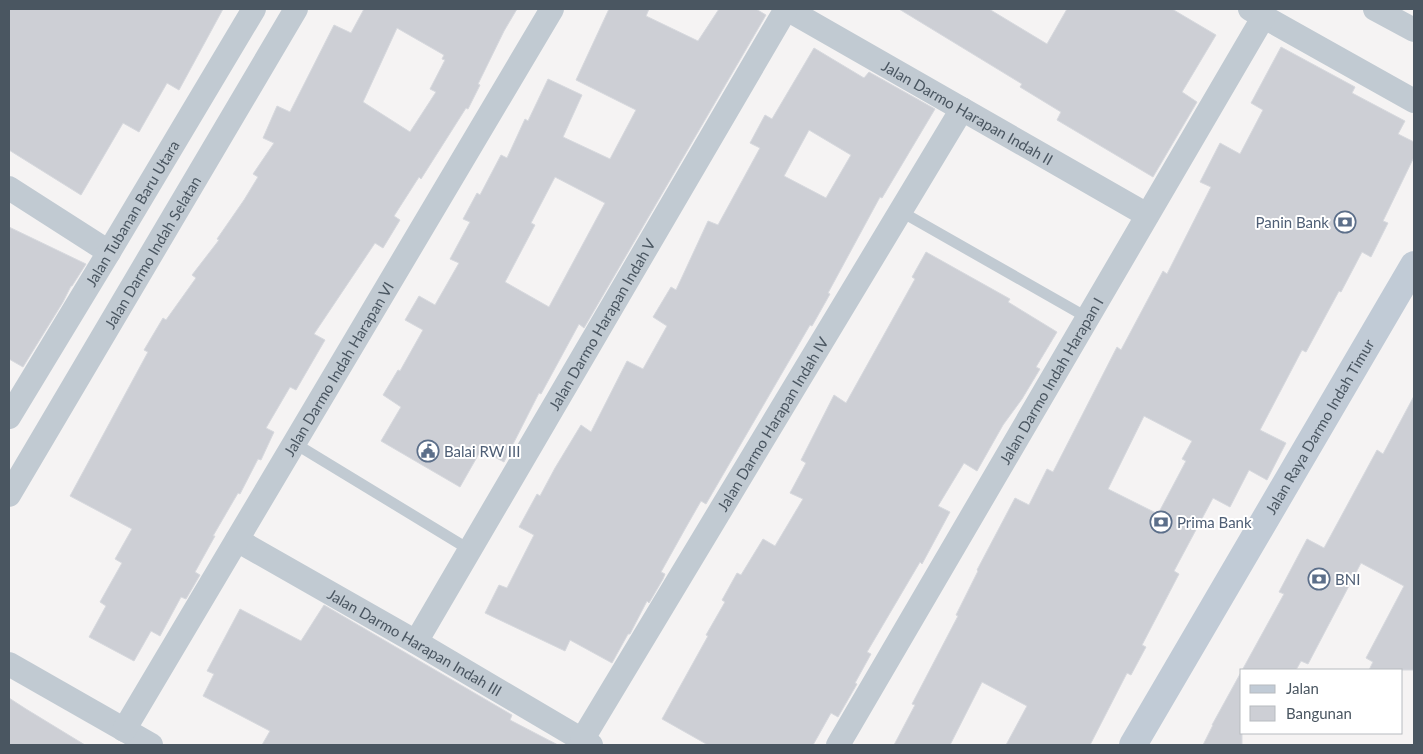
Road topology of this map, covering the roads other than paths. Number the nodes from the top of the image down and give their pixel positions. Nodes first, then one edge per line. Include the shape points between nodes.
1 (254, 9) edge
2 (296, 9) edge
3 (552, 9) edge
4 (787, 9) edge
5 (1375, 9) edge
6 (1256, 12) edge
7 (1414, 30) edge
8 (233, 43) junction
9 (266, 60) junction
10 (1414, 101) edge
11 (962, 109) junction
12 (9, 188) edge
13 (900, 211) junction
14 (1147, 215) junction
15 (110, 252) junction
16 (1414, 265) edge
17 (1088, 318) junction
18 (9, 417) edge
19 (294, 443) junction
20 (9, 495) edge
21 (237, 540) junction
22 (470, 550) junction
23 (416, 642) junction
24 (9, 664) edge
25 (124, 730) junction
26 (587, 742) edge
27 (151, 745) edge
28 (838, 745) edge
29 (1133, 745) edge

1 - 8 street, Jalan Tubanan Baru Utara
2 - 9 street, Jalan Darmo Indah Selatan
3 - 19 street, Jalan Darmo Indah Harapan VI
4 - 11 street, Jalan Darmo Harapan Indah II
4 - 22 street, Jalan Darmo Harapan Indah V
5 - 7 street
6 - 10 street
6 - 14 street, Jalan Darmo Indah Harapan I
8 - 9 street
8 - 15 street, Jalan Tubanan Baru Utara
9 - 20 street, Jalan Darmo Indah Selatan
11 - 13 street, Jalan Darmo Harapan Indah IV
11 - 14 street, Jalan Darmo Harapan Indah II
12 - 15 street
13 - 17 lane
13 - 26 street, Jalan Darmo Harapan Indah IV
14 - 17 street, Jalan Darmo Indah Harapan I
15 - 18 street, Jalan Tubanan Baru Utara
16 - 29 street, Jalan Raya Darmo Indah Timur
17 - 28 street, Jalan Darmo Indah Harapan I
19 - 21 street, Jalan Darmo Indah Harapan VI
19 - 22 lane
21 - 23 street, Jalan Darmo Harapan Indah III
21 - 25 street, Jalan Darmo Indah Harapan VI
22 - 23 street, Jalan Darmo Harapan Indah V
23 - 26 street, Jalan Darmo Harapan Indah III
24 - 25 street
25 - 27 street

